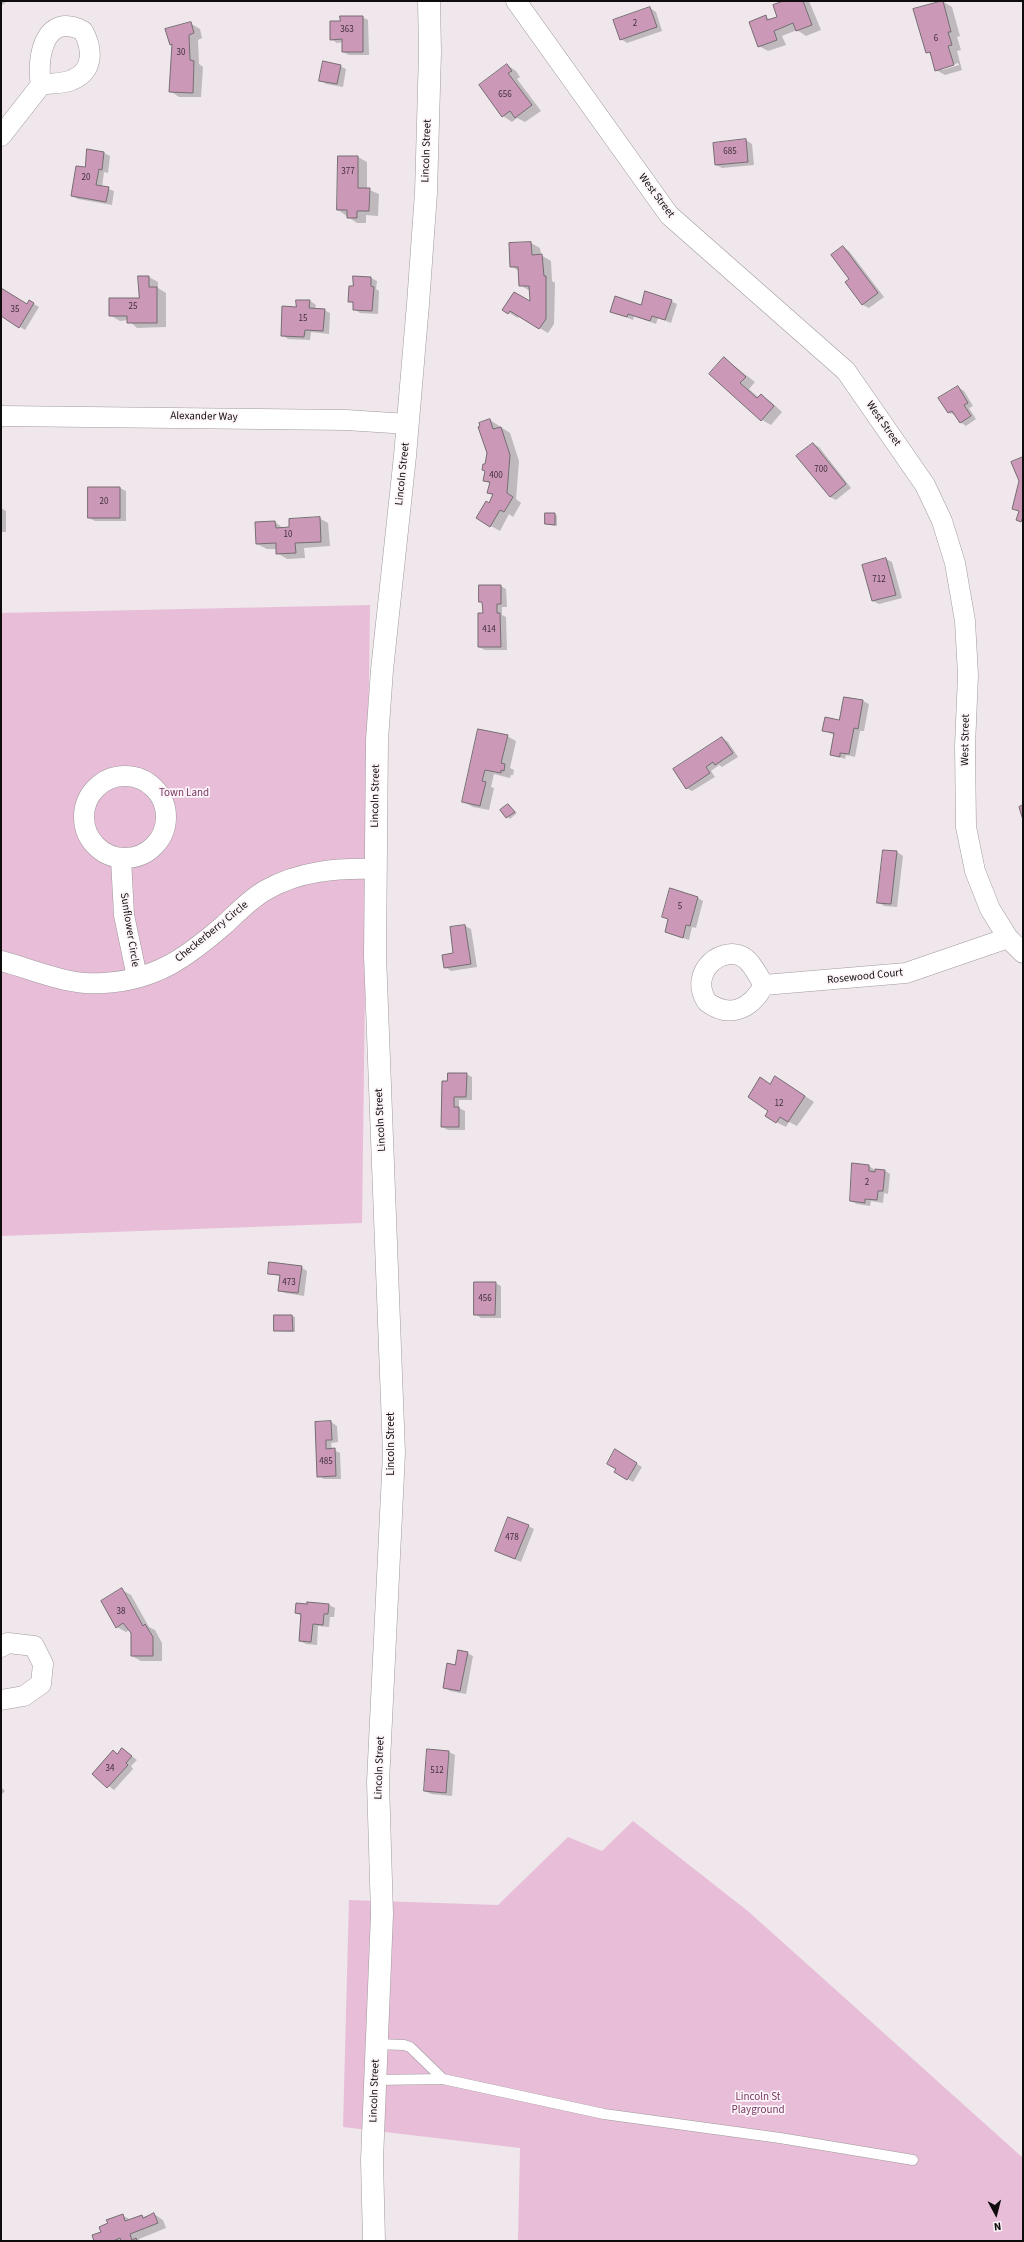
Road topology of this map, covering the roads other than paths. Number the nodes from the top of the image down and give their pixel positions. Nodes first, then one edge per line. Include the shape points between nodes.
1 (429, 1) edge
2 (516, 1) edge
3 (41, 84) dead end
4 (1, 136) edge
5 (1, 416) edge
6 (408, 424) junction
7 (121, 859) junction
8 (374, 868) junction
9 (1008, 938) junction
10 (1023, 953) edge
11 (1, 961) edge
12 (137, 977) junction
13 (764, 985) dead end
14 (1, 1646) edge
15 (1, 1700) edge
16 (376, 2044) junction
17 (443, 2079) junction
18 (375, 2080) junction
19 (913, 2160) dead end
20 (374, 2241) edge

1 - 6 main road, Lincoln Street via 426,194
2 - 9 street, West Street via 669,215 846,372 925,484 942,521 955,563 965,621 968,675 965,746 966,827 975,871 990,909
3 - 4 street
5 - 6 street, Alexander Way via 346,420
6 - 8 main road, Lincoln Street via 382,670 377,740
7 - 7 street via 136,858 158,844 167,819 160,794 151,784 139,778 126,776 112,778 99,784 84,808 83,822 87,836 96,847 108,856
7 - 12 street, Sunflower Circle via 124,915
8 - 12 street, Checkerberry Circle via 344,868 316,872 290,879 265,890 184,958 166,968
8 - 16 main road, Lincoln Street via 378,1054 394,1453 378,1782 382,1914
9 - 10 street, West Street
9 - 13 street, Rosewood Court via 906,973
11 - 12 street, Checkerberry Circle via 45,976 75,982 104,983
14 - 15 street via 8,1643 34,1646 43,1664 40,1684 24,1696
16 - 17 lane via 404,2045 410,2048
16 - 18 main road, Lincoln Street
17 - 18 lane
17 - 19 lane via 604,2114
18 - 20 main road, Lincoln Street via 372,2160

